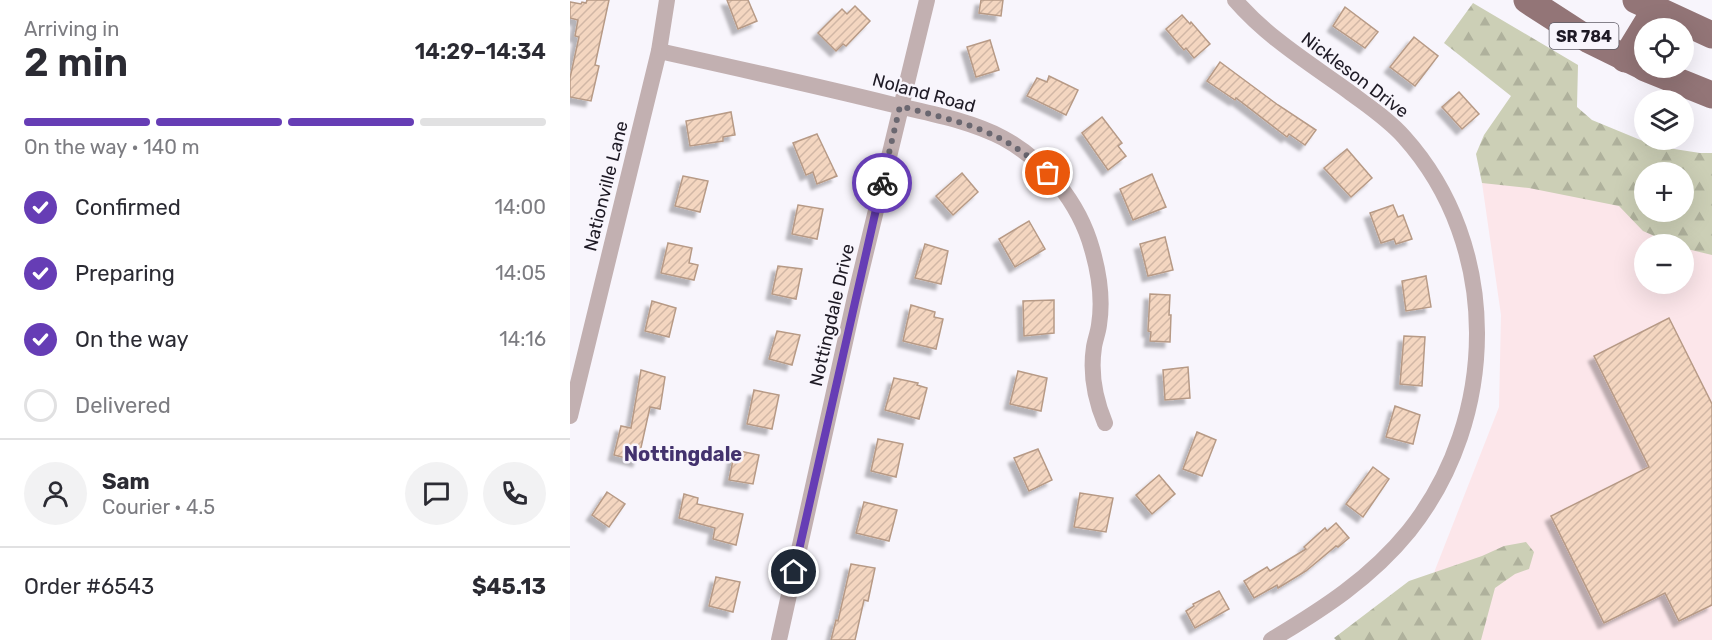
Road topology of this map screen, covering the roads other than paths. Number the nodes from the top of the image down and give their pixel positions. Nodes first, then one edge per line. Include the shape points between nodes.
1 (667, 0) edge
2 (927, 0) edge
3 (1235, 0) edge
4 (1527, 0) edge
5 (1645, 5) edge
6 (1712, 35) edge
7 (659, 51) junction
8 (1634, 62) edge
9 (1671, 78) edge
10 (1712, 95) edge
11 (900, 106) junction
12 (570, 416) edge
13 (1105, 423) dead end
14 (779, 640) edge
15 (1271, 640) edge

1 - 7 street, Nationville Lane
2 - 11 street, Nottingdale Drive
3 - 15 street, Nickleson Drive via 1270,34 1384,117 1426,164 1459,228 1471,268 1477,325 1471,400 1459,443 1431,498 1409,530 1363,579
4 - 8 main road, SR 784
5 - 6 main road
7 - 11 street, Noland Road
7 - 12 street, Nationville Lane
9 - 10 main road, SR 784
11 - 13 street, Noland Road via 976,126 1002,138 1034,160 1066,195 1081,220 1097,268 1101,296 1093,372
11 - 14 street, Nottingdale Drive

